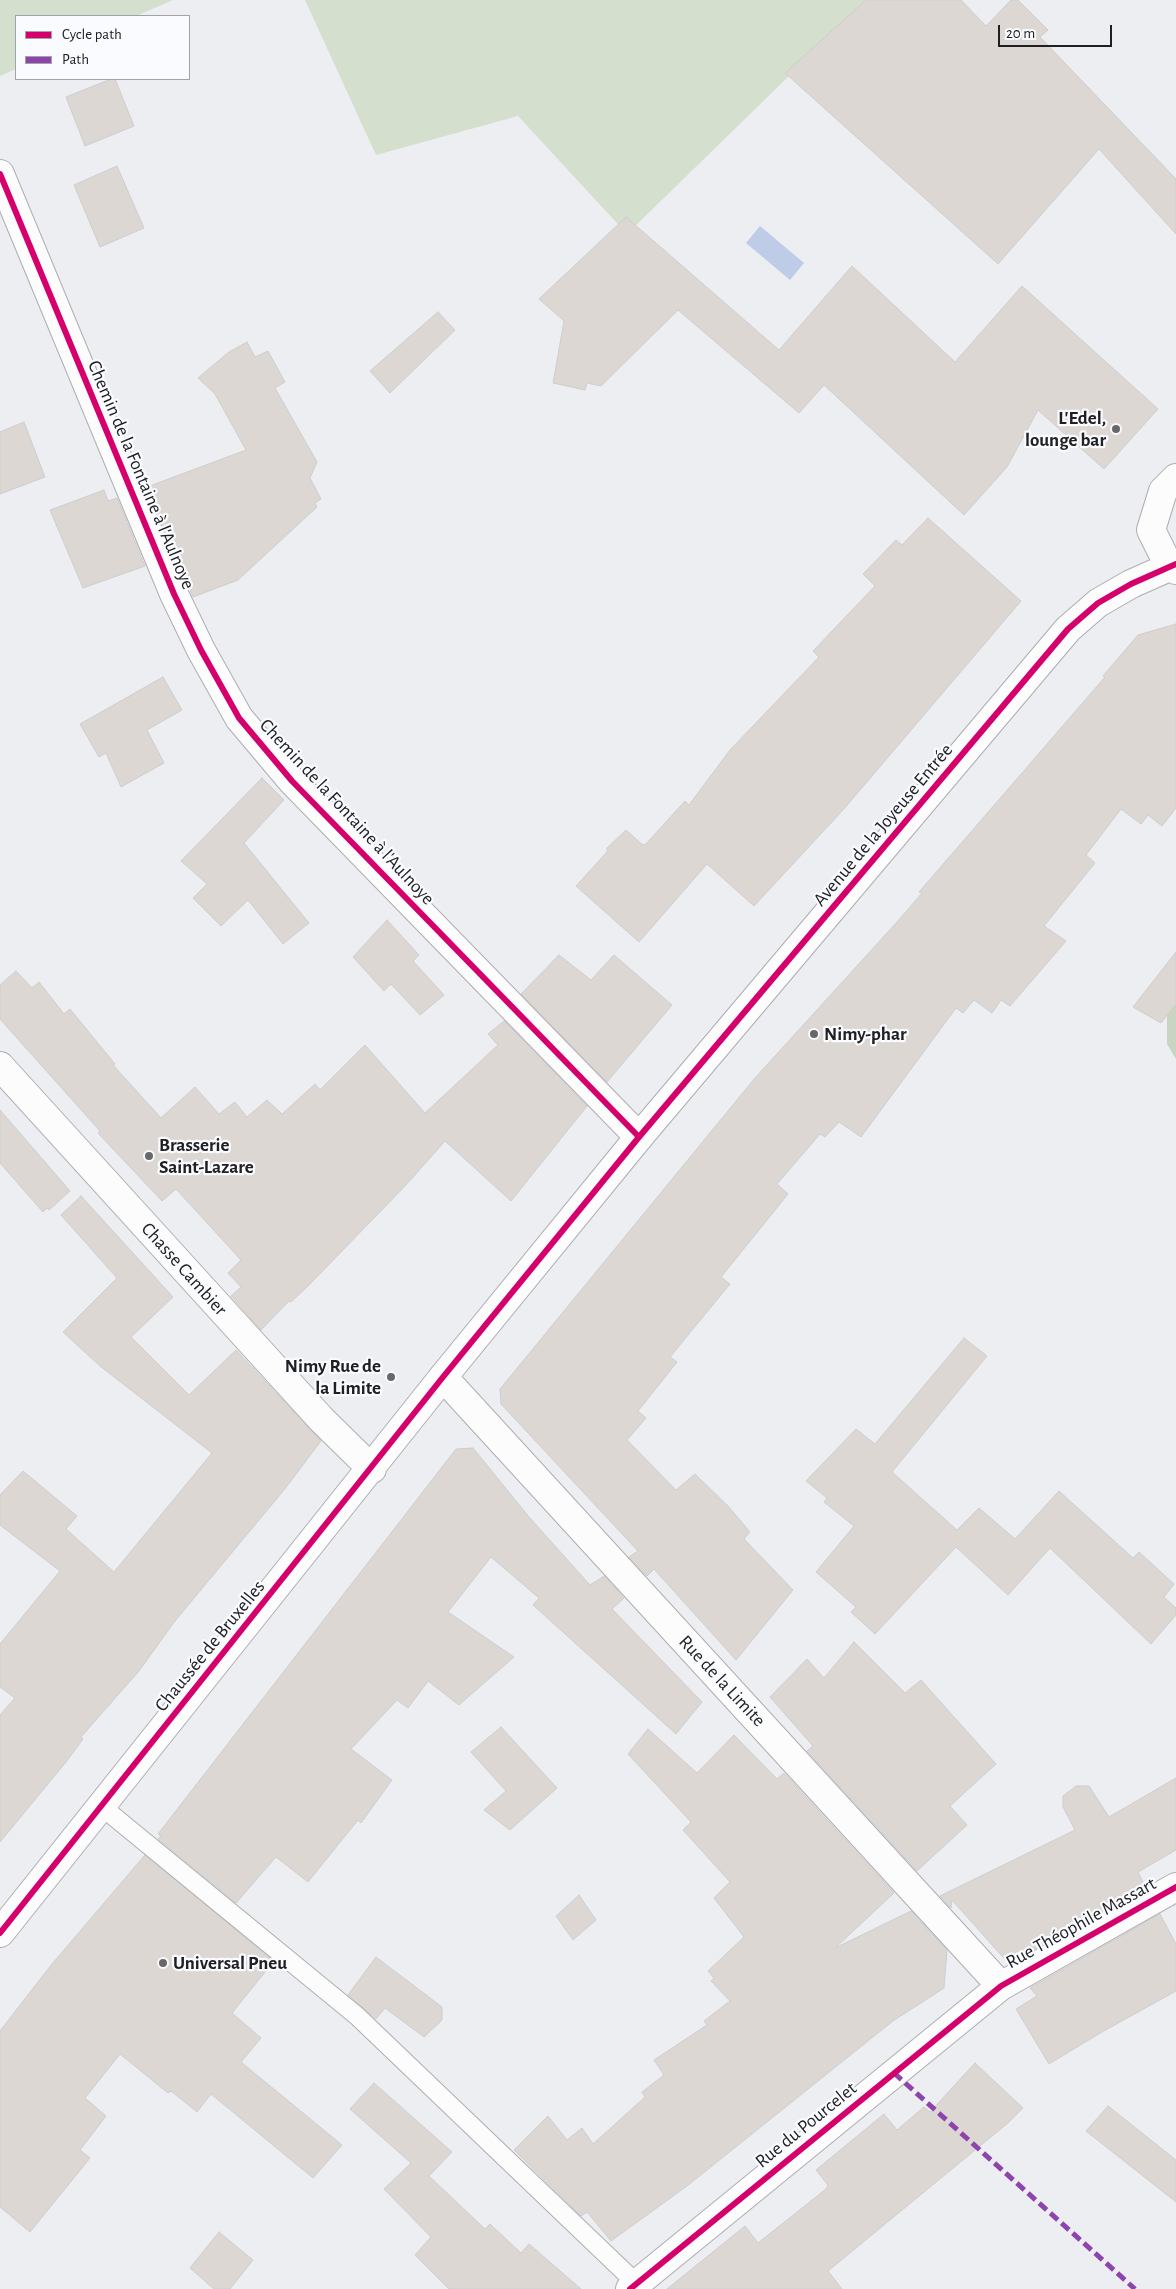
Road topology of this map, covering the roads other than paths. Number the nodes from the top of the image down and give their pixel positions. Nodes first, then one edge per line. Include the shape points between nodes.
1 (0, 174) edge
2 (1176, 478) edge
3 (1174, 566) edge
4 (0, 1066) edge
5 (639, 1137) junction
6 (443, 1377) junction
7 (372, 1469) junction
8 (101, 1806) junction
9 (1176, 1887) edge
10 (0, 1933) edge
11 (1001, 1986) junction
12 (633, 2286) edge

1 - 5 street, Chemin de la Fontaine à l'Aulnoye via 174,594 239,718 292,781
2 - 3 street, Avenue de la Joyeuse Entrée via 1163,491 1151,530
3 - 5 street, Avenue de la Joyeuse Entrée via 1131,584 1098,604 1068,629
4 - 7 street, Chasse Cambier via 322,1420
5 - 6 street, Avenue de la Joyeuse Entrée
6 - 7 street, Chaussée de Bruxelles
6 - 11 street, Rue de la Limite
7 - 8 street, Chaussée de Bruxelles
8 - 10 street, Chaussée de Bruxelles
8 - 12 lane via 357,2016
9 - 11 street, Rue Théophile Massart
11 - 12 street, Rue du Pourcelet

